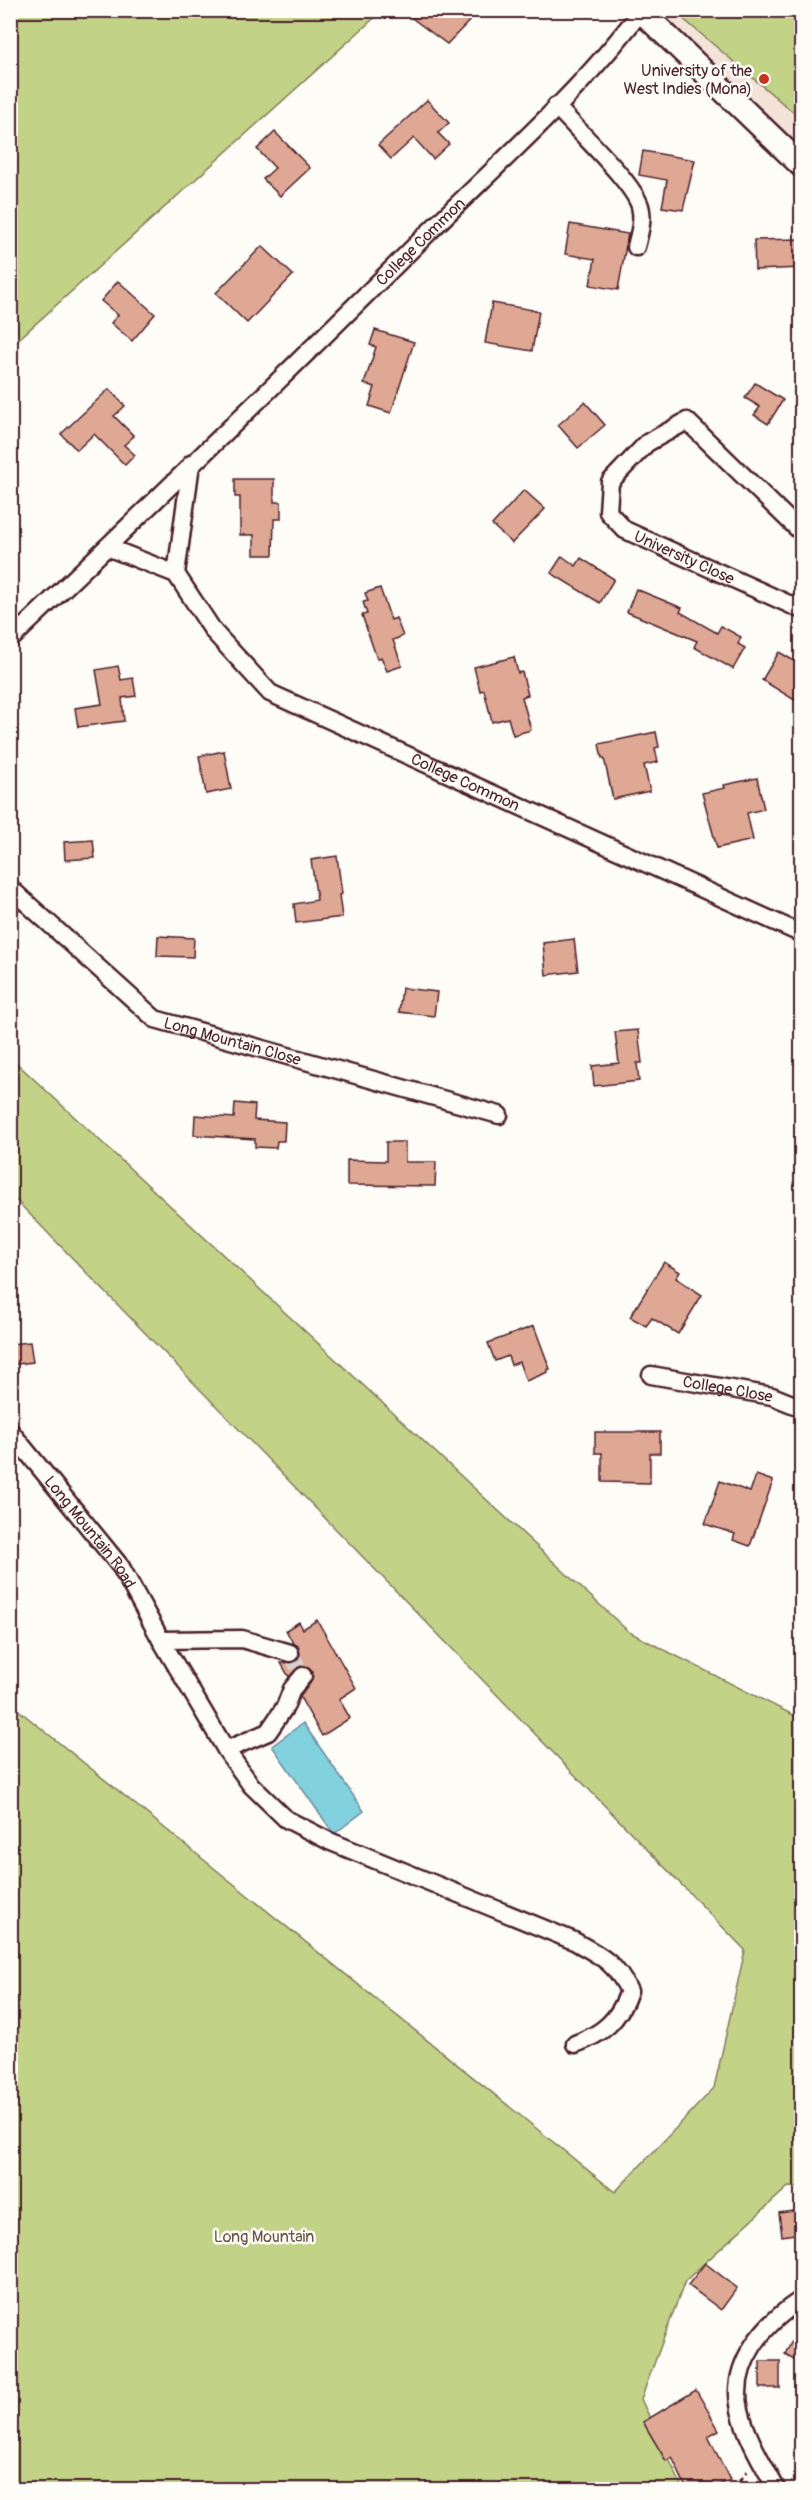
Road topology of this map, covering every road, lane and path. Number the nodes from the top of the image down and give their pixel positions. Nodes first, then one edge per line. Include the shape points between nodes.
1 (640, 11) edge
2 (556, 106) junction
3 (801, 166) edge
4 (636, 247) dead end
5 (191, 464) junction
6 (801, 533) edge
7 (107, 547) junction
8 (176, 574) junction
9 (801, 610) edge
10 (10, 640) edge
11 (10, 888) edge
12 (801, 934) edge
13 (499, 1115) dead end
14 (651, 1375) dead end
15 (801, 1408) edge
16 (10, 1431) edge
17 (161, 1640) junction
18 (290, 1653) tunnel mouth
19 (303, 1676) dead end
20 (226, 1750) junction
21 (575, 2044) dead end
22 (801, 2299) edge
23 (756, 2454) junction
24 (733, 2490) edge
25 (777, 2490) edge

1 - 2 street, College Common via 608,54
1 - 3 street
2 - 4 street via 613,167 640,206 642,222
2 - 5 street, College Common
5 - 7 street, College Common
5 - 8 street
6 - 9 street, University Close via 687,421 647,443 610,482 608,512 625,530
7 - 8 street
7 - 10 street
8 - 12 street, College Common via 214,632 270,693
11 - 13 street, Long Mountain Close via 155,1019
14 - 15 street, College Close via 772,1396
16 - 17 street, Long Mountain Road via 121,1567
17 - 18 street via 242,1639
17 - 20 street, Long Mountain Road
19 - 20 street via 268,1732
20 - 21 street, Long Mountain Road via 250,1785 286,1819 605,1958 620,1973 629,1991 624,2006 597,2036
22 - 23 street via 749,2349 740,2381 740,2409
23 - 24 path
23 - 25 street

